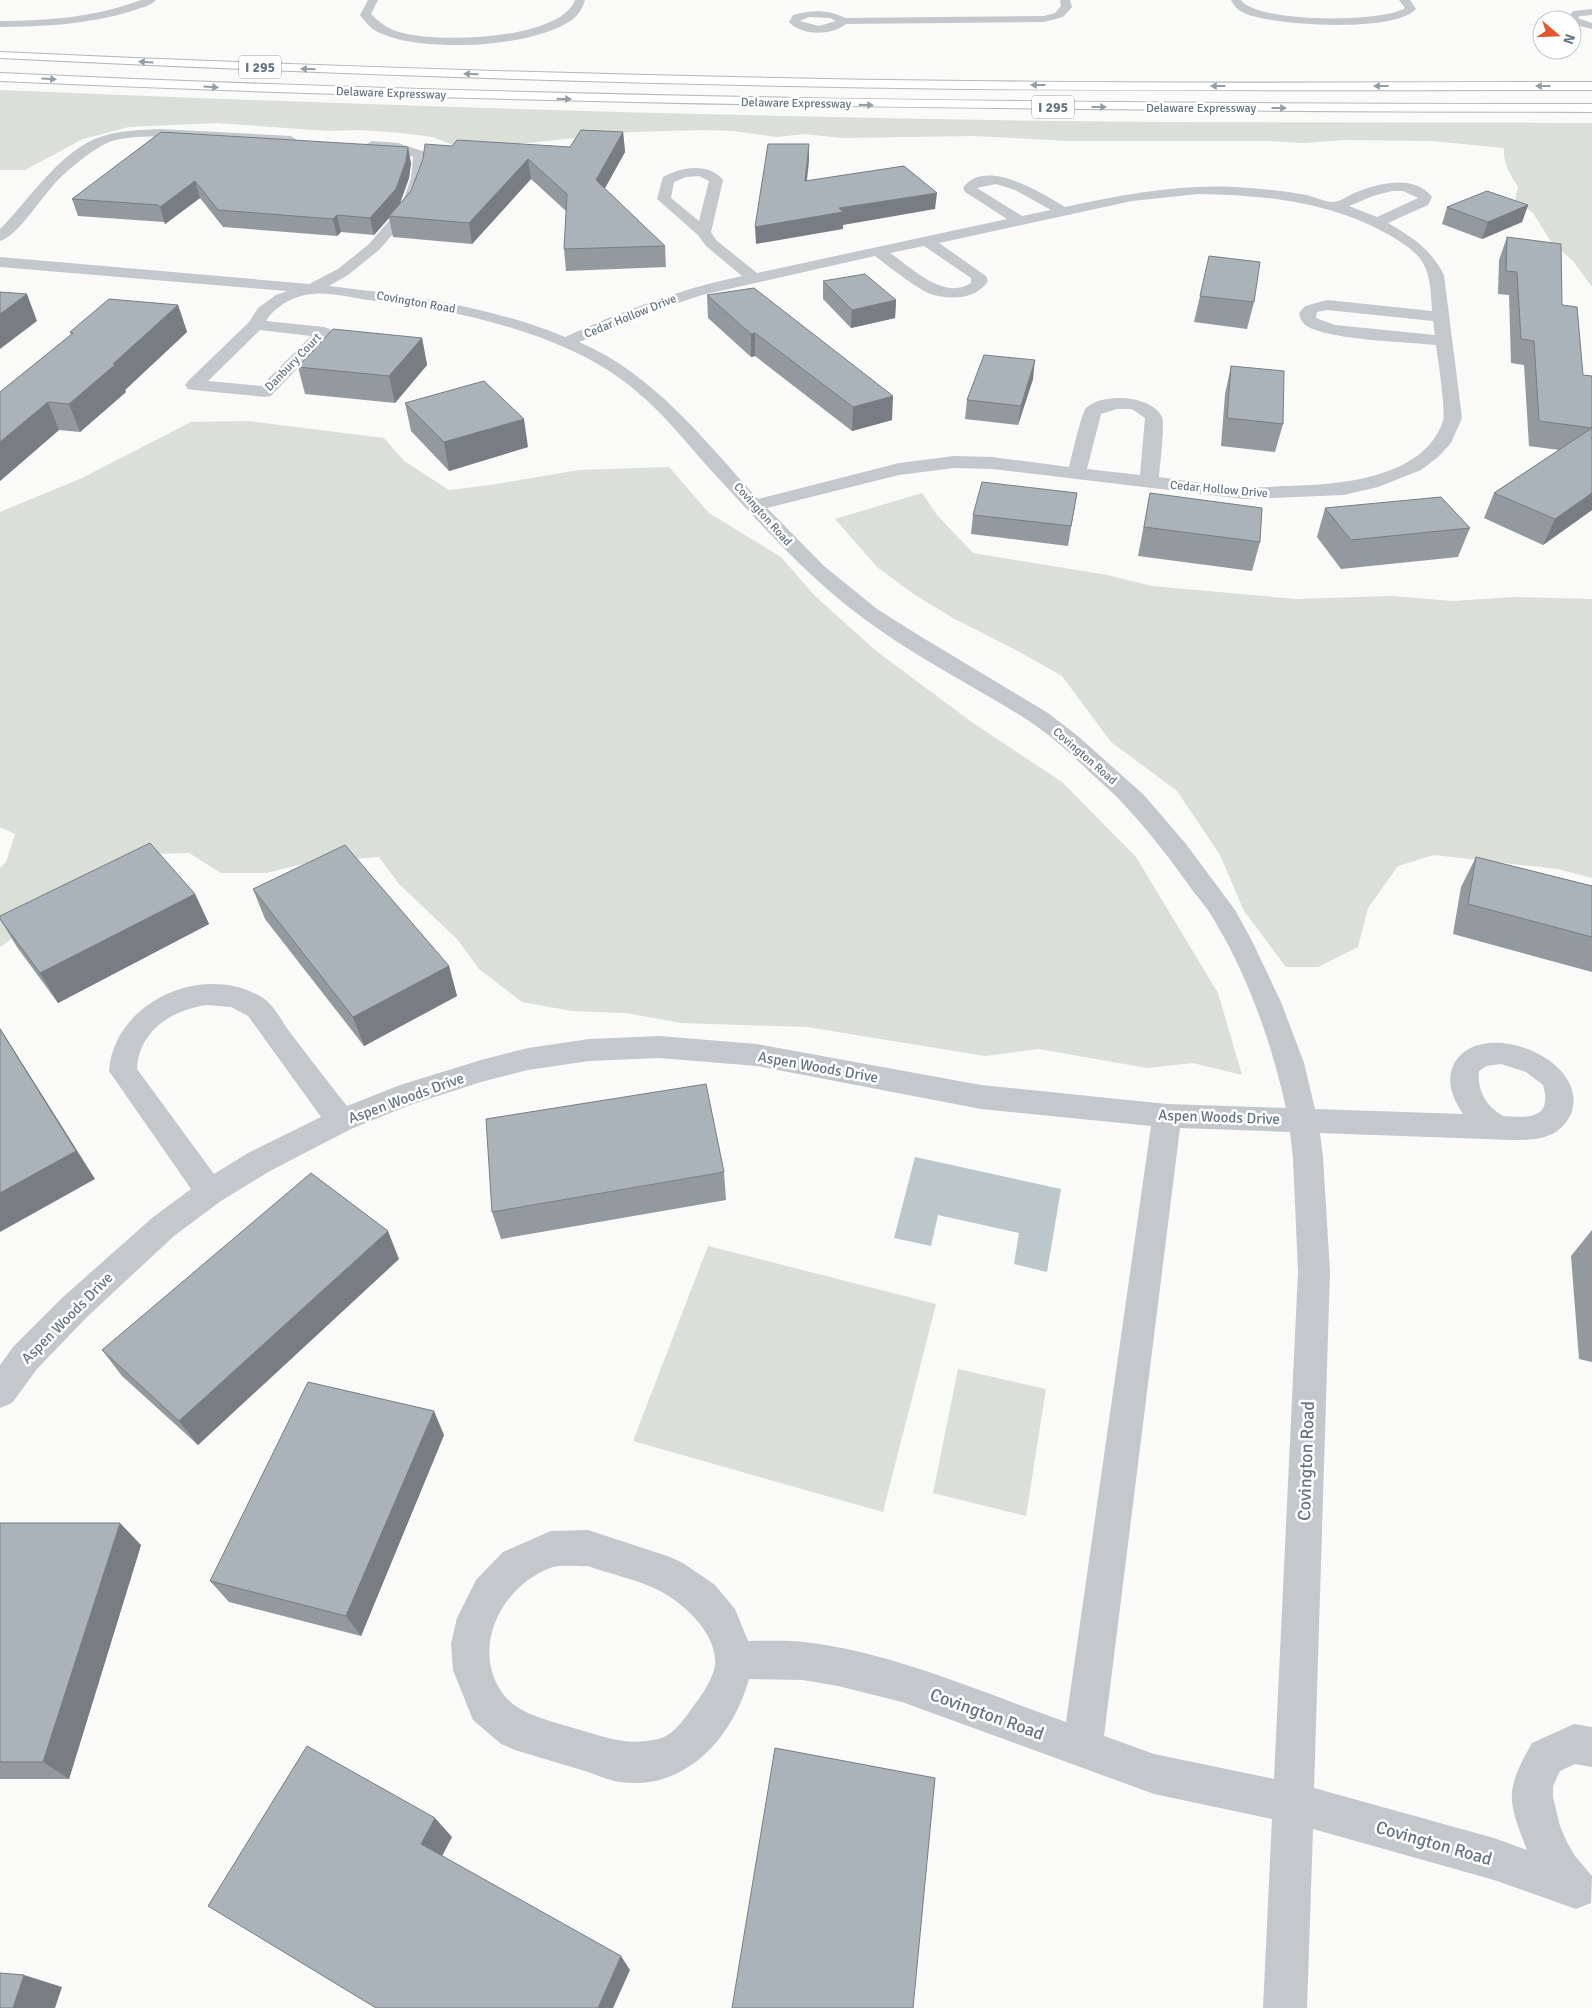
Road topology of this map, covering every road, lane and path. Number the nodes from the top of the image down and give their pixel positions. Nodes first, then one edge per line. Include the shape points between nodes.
1 (372, 0) edge
2 (580, 0) edge
3 (1065, 0) edge
4 (1236, 0) edge
5 (1404, 0) edge
6 (1573, 0) edge
7 (144, 1) edge
8 (1590, 12) edge
9 (843, 21) dead end
10 (0, 24) edge
11 (1592, 26) edge
12 (0, 55) edge
13 (0, 77) edge
14 (1592, 86) edge
15 (1592, 108) edge
16 (301, 141) edge
17 (359, 144) edge
18 (1336, 207) junction
19 (1064, 212) junction
20 (1020, 221) junction
21 (1378, 222) junction
22 (704, 232) junction
23 (0, 237) edge
24 (926, 241) junction
25 (878, 251) junction
26 (0, 262) edge
27 (754, 278) junction
28 (312, 289) junction
29 (1441, 317) junction
30 (256, 325) junction
31 (1444, 341) junction
32 (566, 342) junction
33 (1076, 473) junction
34 (1149, 482) junction
35 (755, 505) junction
36 (1167, 1116) junction
37 (1303, 1120) junction
38 (341, 1121) junction
39 (1498, 1128) dead end
40 (210, 1192) junction
41 (0, 1392) edge
42 (735, 1660) junction
43 (1592, 1747) edge
44 (1082, 1748) junction
45 (1294, 1803) junction
46 (1583, 1889) edge
47 (1285, 2008) edge

1 - 2 street via 365,16 382,31 447,42 501,38 541,30 566,19
3 - 9 street via 1067,7 1063,12 1044,19
4 - 5 street via 1249,12 1277,18 1386,20 1404,16 1411,9
6 - 8 street
7 - 10 street via 120,11 82,18
8 - 11 street via 1577,13 1572,18
14 -> 12 highway, Delaware Expressway / I 295 via 1072,86 799,82 399,72
13 -> 15 highway, Delaware Expressway / I 295 via 337,92 701,102
16 - 23 street via 162,133 128,134 106,139 82,152 52,178
17 - 28 street via 398,147 420,155 418,178 408,208 374,247 343,272
18 - 19 street, Cedar Hollow Drive via 1266,193 1202,190 1148,194
18 - 21 street, Cedar Hollow Drive
18 - 21 street via 1379,188 1412,190 1425,197 1423,202
19 - 20 street, Cedar Hollow Drive
19 - 20 street via 1009,182 986,180 972,185 972,192
20 - 24 street, Cedar Hollow Drive
21 - 29 street, Cedar Hollow Drive via 1409,241 1427,258 1436,274
22 - 22 street via 716,180 702,173 674,176 668,180 664,199
22 - 27 street via 711,243
24 - 25 street, Cedar Hollow Drive
24 - 25 street via 978,276 979,285 967,291 930,288
25 - 27 street, Cedar Hollow Drive
26 - 28 street, Covington Road
27 - 32 street, Cedar Hollow Drive via 670,298
28 - 30 street, Danbury Court via 282,298 264,312
28 - 32 street, Covington Road via 443,306 508,322
29 - 31 street, Cedar Hollow Drive
29 - 31 street via 1327,305 1307,313 1309,320 1334,330
30 - 30 street, Danbury Court via 200,378 194,385 265,392 324,332
31 - 34 street, Cedar Hollow Drive via 1453,418 1445,439 1414,466 1371,483 1320,491 1244,493
32 - 35 street, Covington Road via 613,366 640,385
33 - 34 street, Cedar Hollow Drive
33 - 34 street, Cedar Hollow Drive via 1093,411 1107,404 1128,404 1142,408 1154,418
33 - 35 street, Cedar Hollow Drive via 992,463 930,463
35 - 37 street, Covington Road via 817,570 863,607 907,638 1040,718 1071,742 1134,801 1177,850 1226,917 1238,939 1290,1063
36 - 37 street, Aspen Woods Drive
36 - 38 street, Aspen Woods Drive via 981,1097 757,1055 659,1047 590,1050 528,1059 400,1097
36 - 44 street
37 - 39 street
37 - 45 street, Covington Road via 1314,1272
38 - 40 street, Aspen Woods Drive via 259,1162
38 - 40 street, Aspen Woods Drive via 255,1007 232,996 214,994 194,996 164,1007 147,1019 129,1040 123,1056 124,1071
40 - 41 street, Aspen Woods Drive via 163,1228 74,1307 26,1358
42 - 42 street via 724,1698 690,1743 672,1756 639,1763 620,1762 515,1730 487,1706 472,1670 470,1644 476,1618 489,1594 516,1565 551,1549 588,1548 670,1576 702,1598 722,1622
42 - 44 street, Covington Road via 803,1661 892,1680
43 - 46 street, Covington Road via 1574,1744 1546,1757 1533,1787 1537,1824 1555,1863
44 - 45 street, Covington Road via 1154,1774
45 - 46 street, Covington Road
45 - 47 street, Covington Road

